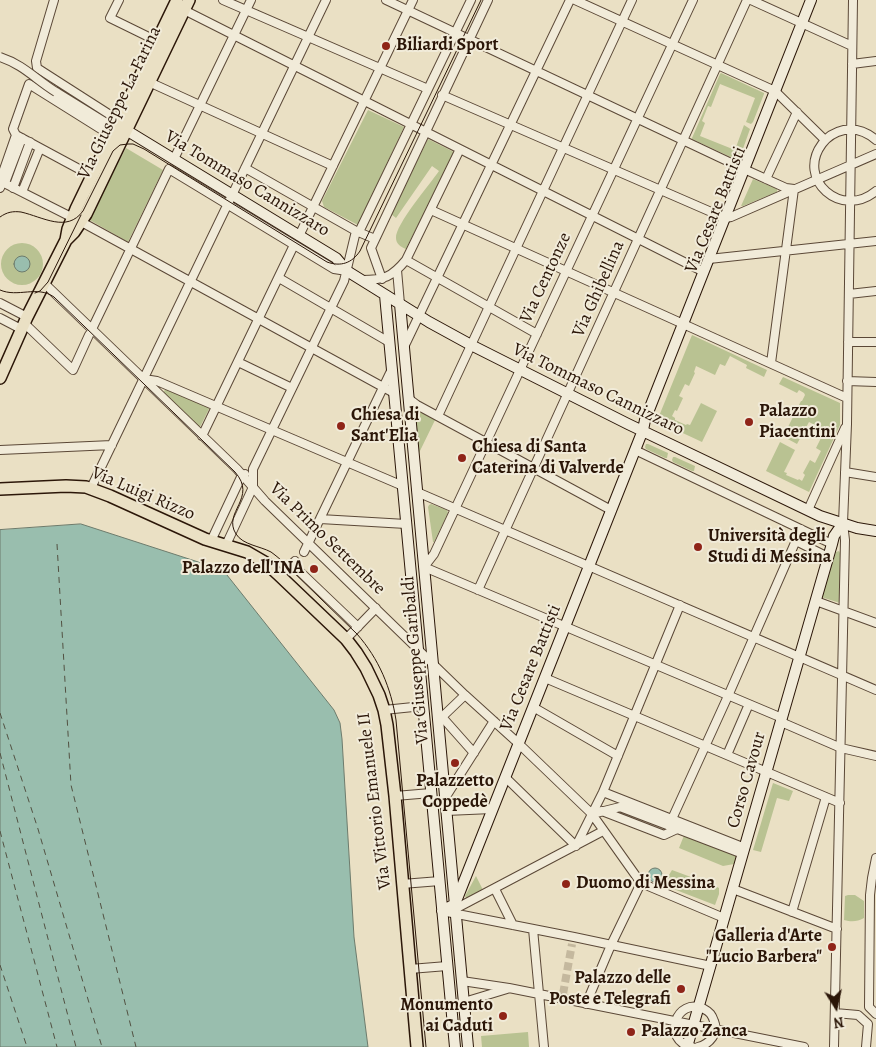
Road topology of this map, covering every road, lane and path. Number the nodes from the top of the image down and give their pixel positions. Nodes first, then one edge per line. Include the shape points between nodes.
1 (54, 0) edge
2 (117, 0) edge
3 (177, 0) edge
4 (223, 0) edge
5 (251, 0) edge
6 (326, 0) edge
7 (386, 0) edge
8 (413, 0) edge
9 (471, 0) edge
10 (488, 0) edge
11 (570, 0) edge
12 (576, 0) edge
13 (632, 0) edge
14 (693, 0) edge
15 (747, 0) edge
16 (751, 0) edge
17 (811, 0) edge
18 (817, 0) edge
19 (852, 0) edge
20 (186, 5) edge
21 (246, 10) junction
22 (408, 11) junction
23 (622, 21) junction
24 (804, 24) junction
25 (455, 33) junction
26 (234, 35) junction
27 (308, 37) junction
28 (469, 40) junction
29 (157, 41) junction
30 (672, 44) junction
31 (852, 46) junction
32 (0, 57) edge
33 (876, 61) edge
34 (852, 64) junction
35 (717, 65) junction
36 (295, 66) junction
37 (380, 68) junction
38 (536, 71) junction
39 (149, 82) junction
40 (428, 89) junction
41 (777, 93) junction
42 (442, 95) junction
43 (587, 95) junction
44 (364, 101) junction
45 (200, 105) junction
46 (797, 112) junction
47 (637, 119) junction
48 (411, 124) junction
49 (510, 125) junction
50 (118, 129) junction
51 (851, 130) junction
52 (425, 131) junction
53 (262, 134) junction
54 (19, 136) junction
55 (683, 140) junction
56 (825, 140) junction
57 (876, 140) edge
58 (30, 142) junction
59 (40, 148) junction
60 (400, 148) junction
61 (563, 148) junction
62 (460, 149) junction
63 (876, 154) edge
64 (414, 155) junction
65 (174, 159) junction
66 (491, 164) junction
67 (850, 165) junction
68 (333, 166) junction
69 (245, 168) junction
70 (613, 170) junction
71 (747, 171) junction
72 (387, 174) junction
73 (92, 176) junction
74 (766, 179) junction
75 (817, 179) junction
76 (402, 181) junction
77 (382, 184) junction
78 (1, 185) edge
79 (13, 188) junction
80 (794, 189) junction
81 (660, 190) junction
82 (397, 191) junction
83 (543, 191) junction
84 (876, 191) edge
85 (22, 192) junction
86 (230, 200) junction
87 (850, 201) junction
88 (313, 206) junction
89 (431, 210) junction
90 (592, 215) junction
91 (728, 217) junction
92 (77, 220) junction
93 (462, 224) junction
94 (357, 231) junction
95 (374, 239) junction
96 (638, 239) junction
97 (297, 240) junction
98 (876, 241) edge
99 (849, 244) junction
100 (516, 248) junction
101 (131, 249) junction
102 (786, 251) junction
103 (712, 258) junction
104 (406, 260) junction
105 (397, 270) junction
106 (347, 271) junction
107 (566, 271) junction
108 (704, 272) junction
109 (437, 277) junction
110 (279, 278) junction
111 (382, 279) junction
112 (362, 280) junction
113 (191, 282) junction
114 (44, 283) junction
115 (876, 291) edge
116 (614, 292) junction
117 (849, 294) junction
118 (385, 295) junction
119 (0, 303) edge
120 (400, 304) junction
121 (489, 306) junction
122 (331, 308) junction
123 (418, 315) junction
124 (0, 318) edge
125 (259, 319) junction
126 (24, 323) junction
127 (686, 325) junction
128 (90, 332) junction
129 (537, 334) junction
130 (389, 342) junction
131 (848, 342) junction
132 (876, 342) edge
133 (471, 345) junction
134 (404, 347) junction
135 (312, 348) junction
136 (238, 362) junction
137 (771, 363) junction
138 (392, 370) junction
139 (520, 370) junction
140 (1, 373) edge
141 (144, 379) junction
142 (848, 381) junction
143 (876, 382) edge
144 (384, 387) junction
145 (292, 388) junction
146 (394, 393) junction
147 (568, 393) junction
148 (847, 398) junction
149 (409, 399) junction
150 (216, 406) junction
151 (438, 416) junction
152 (847, 424) junction
153 (272, 430) junction
154 (643, 430) junction
155 (202, 436) junction
156 (486, 442) junction
157 (112, 445) junction
158 (0, 450) edge
159 (635, 450) junction
160 (348, 462) junction
161 (830, 462) junction
162 (534, 468) junction
163 (253, 469) junction
164 (845, 469) junction
165 (242, 475) junction
166 (876, 478) edge
167 (403, 486) junction
168 (253, 487) junction
169 (91, 488) junction
170 (0, 489) edge
171 (417, 492) junction
172 (455, 508) junction
173 (611, 510) junction
174 (808, 510) junction
175 (320, 519) junction
176 (843, 523) junction
177 (406, 524) junction
178 (876, 525) edge
179 (801, 529) junction
180 (506, 530) junction
181 (876, 532) edge
182 (212, 541) junction
183 (796, 542) junction
184 (829, 542) junction
185 (308, 543) junction
186 (226, 545) junction
187 (304, 552) dead end
188 (828, 557) junction
189 (295, 561) dead end
190 (589, 566) junction
191 (424, 567) junction
192 (478, 590) junction
193 (816, 601) junction
194 (680, 605) junction
195 (376, 608) junction
196 (844, 612) junction
197 (876, 623) edge
198 (358, 626) junction
199 (565, 627) junction
200 (754, 637) junction
201 (346, 639) junction
202 (418, 649) junction
203 (800, 656) junction
204 (433, 663) junction
205 (655, 665) junction
206 (842, 676) junction
207 (544, 678) junction
208 (876, 690) edge
209 (465, 695) junction
210 (728, 696) junction
211 (749, 704) junction
212 (423, 706) junction
213 (533, 707) junction
214 (384, 710) junction
215 (634, 716) junction
216 (440, 717) junction
217 (781, 720) junction
218 (494, 721) junction
219 (518, 743) junction
220 (706, 746) junction
221 (841, 748) junction
222 (474, 753) junction
223 (727, 755) junction
224 (618, 756) junction
225 (876, 756) edge
226 (766, 772) junction
227 (505, 777) junction
228 (603, 792) junction
229 (431, 793) junction
230 (395, 796) junction
231 (826, 797) junction
232 (445, 798) junction
233 (840, 803) junction
234 (492, 809) junction
235 (446, 811) junction
236 (602, 811) junction
237 (592, 814) junction
238 (672, 819) junction
239 (677, 829) junction
240 (603, 831) junction
241 (576, 846) junction
242 (744, 851) junction
243 (876, 858) edge
244 (440, 881) junction
245 (641, 883) junction
246 (402, 884) junction
247 (495, 889) junction
248 (733, 889) junction
249 (455, 909) junction
250 (442, 911) junction
251 (792, 912) junction
252 (724, 918) junction
253 (513, 925) junction
254 (837, 928) junction
255 (533, 929) junction
256 (611, 945) junction
257 (448, 966) junction
258 (710, 966) junction
259 (410, 969) junction
260 (462, 981) junction
261 (508, 988) junction
262 (539, 994) junction
263 (464, 1002) junction
264 (586, 1004) junction
265 (699, 1007) junction
266 (835, 1013) junction
267 (876, 1014) edge
268 (675, 1022) junction
269 (694, 1025) junction
270 (716, 1030) junction
271 (757, 1037) junction
272 (709, 1045) edge
273 (417, 1047) edge
274 (455, 1047) edge
275 (468, 1047) edge
276 (544, 1047) edge
277 (689, 1047) edge
278 (698, 1047) edge
279 (756, 1047) edge
280 (804, 1047) edge
281 (834, 1047) edge
282 (866, 1047) edge

1 - 50 street via 36,67
2 - 29 street via 110,18
3 - 29 main road, Via Giuseppe La Farina
4 - 21 street
5 - 21 street
6 - 27 street
7 - 22 street
8 - 22 street
9 - 25 street
10 - 28 street
11 - 38 street
12 - 23 street
13 - 23 street
14 - 30 street, Via Centonze
15 - 35 street, Via Ghibellina
16 - 24 street
17 - 24 main road, Via Cesare Battisti
18 - 24 main road, Via Cesare Battisti
19 - 31 street
20 - 26 street
20 - 39 main road, Via Giuseppe La Farina
21 - 26 street
21 - 27 street
22 - 25 street
22 - 37 street
23 - 30 street
23 - 43 street
24 - 31 street
24 - 41 main road, Via Cesare Battisti
25 - 28 street
25 - 40 street
26 - 36 street
26 - 45 street
27 - 36 street
27 - 37 street
28 - 38 street
28 - 42 street
29 - 50 main road, Via Giuseppe La Farina
30 - 35 street
30 - 47 street, Via Centonze
31 - 34 street
32 - 50 street, bridge via 21,66 45,85
33 - 34 street
34 - 51 street
35 - 41 street
35 - 55 street, Via Ghibellina
36 - 44 street
36 - 53 street
37 - 40 street
37 - 44 street
38 - 43 street
38 - 49 street
39 - 45 street
39 - 50 main road, Via Giuseppe La Farina
40 - 48 street
41 - 46 street
41 - 71 main road, Via Cesare Battisti
42 - 49 street
42 - 52 street
43 - 47 street
43 - 61 street
44 - 48 street
44 - 68 street
45 - 53 street
45 - 65 street
46 - 56 street
46 - 74 street
47 - 55 street
47 - 70 street, Via Centonze
48 - 52 street
48 - 60 street
49 - 61 street
49 - 66 street
50 - 54 street via 28,84 13,129
50 - 65 main road, Via Tommaso Cannizzaro
50 - 73 main road, Via Giuseppe La Farina
50 - 92 main road, Via Giuseppe La Farina
51 - 56 street
51 - 57 street
51 - 67 street
52 - 62 street
52 - 64 street
53 - 68 street
53 - 69 street
54 - 58 street
54 - 78 street via 6,180
55 - 71 street
55 - 81 street, Via Ghibellina
56 - 75 street via 816,156
58 - 59 street
58 - 79 street
59 - 73 street
59 - 85 street
60 - 64 street
60 - 72 street
61 - 70 street
61 - 83 street
62 - 66 street
62 - 89 street
63 - 67 street
64 - 76 street
65 - 86 main road, Via Tommaso Cannizzaro
66 - 83 street
66 - 93 street
67 - 75 street
67 - 87 street
68 - 88 street
69 - 86 street
69 - 88 street
70 - 81 street
70 - 90 street, Via Centonze
71 - 74 street
71 - 91 main road, Via Cesare Battisti
72 - 76 street
72 - 77 street
73 - 92 main road, Via Giuseppe La Farina
74 - 80 street
75 - 80 street
75 - 87 street via 830,195
76 - 82 street
77 - 82 street
77 - 94 street
78 - 79 street
79 - 85 street
80 - 91 street
80 - 102 street
81 - 91 street
81 - 96 street, Via Ghibellina
82 - 95 street
83 - 90 street
83 - 100 street
84 - 87 street via 864,199
85 - 92 street
86 - 97 main road, Via Tommaso Cannizzaro
86 - 101 street, Via Tommaso Cannizzaro via 169,169
86 - 113 street
87 - 99 street
88 - 94 street
88 - 97 street
89 - 93 street
89 - 104 street
90 - 96 street
90 - 107 street, Via Centonze
91 - 103 main road, Via Cesare Battisti
92 - 101 street
92 - 114 main road via 74,232 66,240
93 - 100 street
93 - 109 street
94 - 95 street
94 - 106 street
95 - 111 street via 370,248
96 - 108 street
96 - 116 street, Via Ghibellina
97 - 106 main road, Via Tommaso Cannizzaro via 336,258
97 - 110 street
98 - 99 street
99 - 102 street
99 - 117 street
100 - 107 street
100 - 121 street
101 - 113 street
101 - 128 street
102 - 103 street
102 - 137 street
103 - 108 main road, Via Cesare Battisti
103 - 127 main road, Via Cesare Battisti
104 - 105 street
104 - 109 street
105 - 111 street
105 - 120 street, Via Giuseppe Garibaldi
106 - 112 main road, Via Tommaso Cannizzaro
106 - 122 street
107 - 116 street
107 - 129 street, Via Centonze
108 - 127 main road, Via Cesare Battisti
109 - 121 street
109 - 123 street
110 - 122 street
110 - 125 street
111 - 112 street
112 - 118 main road, Via Tommaso Cannizzaro
113 - 125 street
113 - 141 street
114 - 126 main road
114 - 128 street, Via Primo Settembre
115 - 117 street
116 - 127 street
116 - 147 street, Via Ghibellina
117 - 131 street
118 - 120 main road, Via Tommaso Cannizzaro
118 - 130 main road, Via Giuseppe Garibaldi
119 - 126 street
120 - 123 main road, Via Tommaso Cannizzaro
120 - 134 main road, Via Giuseppe Garibaldi
121 - 129 street
121 - 133 street
122 - 130 street
122 - 135 street
123 - 133 main road, Via Tommaso Cannizzaro
123 - 134 street
124 - 126 street
125 - 135 street
125 - 136 street
126 - 128 street via 73,370
126 - 140 main road
127 - 137 street
127 - 154 main road, Via Cesare Battisti via 650,422
128 - 141 street, Via Primo Settembre
129 - 139 street, Via Centonze
130 - 138 main road, Via Giuseppe Garibaldi
131 - 132 street
131 - 142 street
133 - 139 main road, Via Tommaso Cannizzaro
133 - 151 street
134 - 149 main road, Via Giuseppe Garibaldi
135 - 144 street
135 - 145 street
136 - 145 street
136 - 150 street
137 - 148 street
138 - 144 street
138 - 146 main road, Via Giuseppe Garibaldi
139 - 147 main road, Via Tommaso Cannizzaro
139 - 156 street, Via Centonze
141 - 150 street via 157,381
141 - 155 street, Via Primo Settembre
141 - 157 street
142 - 143 street
142 - 148 street
144 - 146 street
144 - 160 street
145 - 153 street
146 - 167 main road, Via Giuseppe Garibaldi
147 - 154 main road, Via Tommaso Cannizzaro
147 - 162 street, Via Ghibellina
148 - 152 street
149 - 151 street
149 - 171 main road, Via Giuseppe Garibaldi
150 - 153 street
150 - 155 street
151 - 156 street
152 - 161 street
152 - 164 street
153 - 160 street
153 - 163 street
154 - 159 main road, Via Cesare Battisti
154 - 174 main road, Via Tommaso Cannizzaro
155 - 165 street, Via Primo Settembre
156 - 162 street
156 - 172 street, Via Centonze
157 - 158 street
157 - 169 street
159 - 173 main road, Via Cesare Battisti
159 - 179 street
160 - 167 street
160 - 175 street
161 - 164 street
161 - 174 street
162 - 173 street
162 - 180 street, Via Ghibellina
163 - 165 street
163 - 168 street
164 - 166 street
164 - 176 street
165 - 168 street, Via Primo Settembre
165 - 182 street
167 - 177 main road, Via Giuseppe Garibaldi
168 - 185 street, Via Primo Settembre
168 - 186 street
169 - 170 main road, Via Luigi Rizzo
169 - 182 main road, Via Luigi Rizzo
171 - 172 street
171 - 191 main road, Via Giuseppe Garibaldi
172 - 180 street
172 - 191 street, Via Centonze via 434,554
173 - 190 main road, Via Cesare Battisti
174 - 176 main road, Via Tommaso Cannizzaro
175 - 177 street
175 - 185 street
176 - 178 main road, Via Tommaso Cannizzaro
176 - 181 main road, Via Tommaso Cannizzaro
176 - 184 main road, Corso Cavour
176 - 196 street
177 - 202 main road, Via Giuseppe Garibaldi
179 - 183 street
179 - 184 street
180 - 190 street
180 - 192 street, Via Ghibellina
182 - 186 main road, Via Vittorio Emanuele II
183 - 188 street
183 - 200 street
184 - 188 main road, Corso Cavour
185 - 187 street
185 - 195 street, Via Primo Settembre
186 - 201 main road, Via Vittorio Emanuele II via 266,563
188 - 193 main road, Corso Cavour
189 - 198 street via 292,564
190 - 194 street
190 - 199 main road, Via Cesare Battisti
191 - 192 street
191 - 204 main road, Via Giuseppe Garibaldi
192 - 199 street
193 - 196 street
193 - 203 main road, Corso Cavour
194 - 200 street
194 - 205 street
195 - 198 street
195 - 202 street, Via Primo Settembre
196 - 197 street
196 - 206 street
198 - 201 street
199 - 205 street
199 - 207 main road, Via Cesare Battisti
200 - 203 street
200 - 210 street
201 - 214 main road, Via Vittorio Emanuele II via 366,668
202 - 204 street, Via Primo Settembre
202 - 212 main road, Via Giuseppe Garibaldi
203 - 206 street
203 - 217 main road, Corso Cavour
204 - 209 street, Via Primo Settembre
204 - 216 main road, Via Giuseppe Garibaldi
205 - 210 street
205 - 215 street
206 - 208 street
206 - 221 street
207 - 213 main road, Via Cesare Battisti
207 - 215 street
209 - 216 street
209 - 218 street, Via Primo Settembre
210 - 211 street
210 - 220 street
211 - 217 street
211 - 223 street
212 - 214 street
212 - 229 main road, Via Giuseppe Garibaldi
213 - 219 main road, Via Cesare Battisti
213 - 224 street
214 - 230 main road, Via Vittorio Emanuele II
215 - 220 street
215 - 224 street
216 - 222 street
216 - 232 main road, Via Giuseppe Garibaldi
217 - 221 street
217 - 226 main road, Corso Cavour
218 - 219 street, Via Primo Settembre
218 - 222 street
219 - 227 main road, Via Cesare Battisti
219 - 237 street, Via Primo Settembre
220 - 223 street
220 - 238 street
221 - 225 street
221 - 233 street
222 - 232 street
223 - 226 street
224 - 228 street
226 - 231 street
226 - 242 main road, Corso Cavour
227 - 234 main road, Via Cesare Battisti
227 - 241 street
228 - 237 street
228 - 238 street
229 - 230 street
229 - 244 main road, Via Giuseppe Garibaldi
230 - 246 main road, Via Vittorio Emanuele II
231 - 233 street
231 - 251 street
232 - 235 main road, Via Giuseppe Garibaldi
233 - 254 street
234 - 235 street
234 - 249 main road, Via Cesare Battisti
235 - 249 main road, Via Giuseppe Garibaldi
236 - 237 street
236 - 239 street via 620,807
236 - 239 street via 664,835
237 - 240 street, Via Primo Settembre
237 - 241 street
238 - 242 street
239 - 242 street
240 - 241 street
240 - 245 street, Via Primo Settembre
241 - 247 street
242 - 248 main road, Corso Cavour
243 - 267 street via 871,887 869,1007
244 - 246 street
244 - 250 main road, Via Giuseppe Garibaldi
245 - 252 street
245 - 256 street
246 - 259 main road, Via Vittorio Emanuele II
247 - 249 street
247 - 253 street
248 - 251 street
248 - 252 main road, Corso Cavour
249 - 250 main road
249 - 253 street
249 - 260 main road, Via Giuseppe Garibaldi
250 - 257 main road, Via Giuseppe Garibaldi
251 - 254 street
252 - 258 main road, Corso Cavour
253 - 255 street
254 - 266 street
255 - 256 street via 573,941
255 - 262 street
256 - 258 street
256 - 264 street
257 - 259 street
257 - 274 main road, Via Giuseppe Garibaldi
258 - 265 main road, Corso Cavour
259 - 273 main road, Via Vittorio Emanuele II
260 - 261 street
260 - 263 main road, Via Giuseppe Garibaldi
261 - 262 street
261 - 263 street
262 - 264 street via 562,996
262 - 276 street
263 - 275 main road, Via Giuseppe Garibaldi
264 - 268 street
265 - 268 street via 684,1009
265 - 269 main road, Corso Cavour
265 - 270 street via 712,1016
266 - 281 street
266 - 282 street via 858,1015 868,1024
268 - 269 street
268 - 277 street via 677,1037
269 - 270 street
269 - 277 main road, Corso Cavour
270 - 271 street
270 - 272 street
271 - 279 street
271 - 280 street
272 - 278 street

